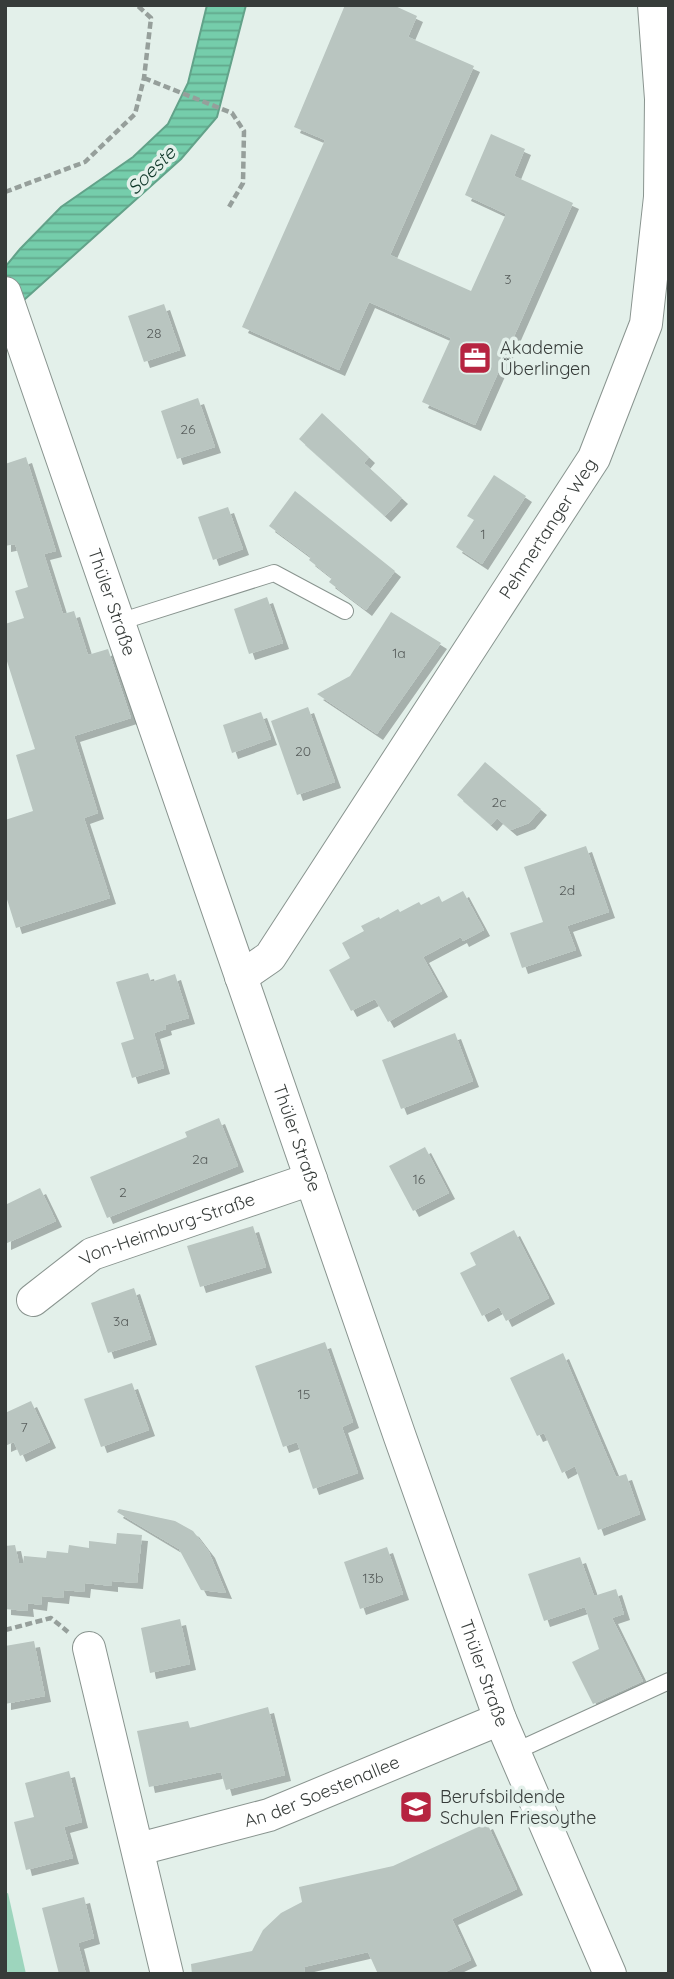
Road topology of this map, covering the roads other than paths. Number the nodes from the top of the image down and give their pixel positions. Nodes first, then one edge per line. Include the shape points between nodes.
1 (654, 5) edge
2 (9, 304) edge
3 (345, 611) dead end
4 (119, 622) junction
5 (241, 978) junction
6 (311, 1179) junction
7 (33, 1300) dead end
8 (89, 1648) road end
9 (669, 1681) edge
10 (500, 1719) junction
11 (514, 1752) junction
12 (139, 1849) junction
13 (167, 1974) edge
14 (610, 1974) edge

1 - 5 street, Pehmertanger Weg via 661,99 660,197 646,324 594,458 270,957
2 - 4 street, Thüler Straße
3 - 4 lane via 274,573
4 - 5 street, Thüler Straße
5 - 6 street, Thüler Straße
6 - 7 street, Von-Heimburg-Straße via 92,1254
6 - 10 street, Thüler Straße
8 - 12 street
9 - 11 lane
10 - 11 street, Thüler Straße
10 - 12 street, An der Soestenallee via 269,1815
11 - 14 street, Thüler Straße
12 - 13 street

